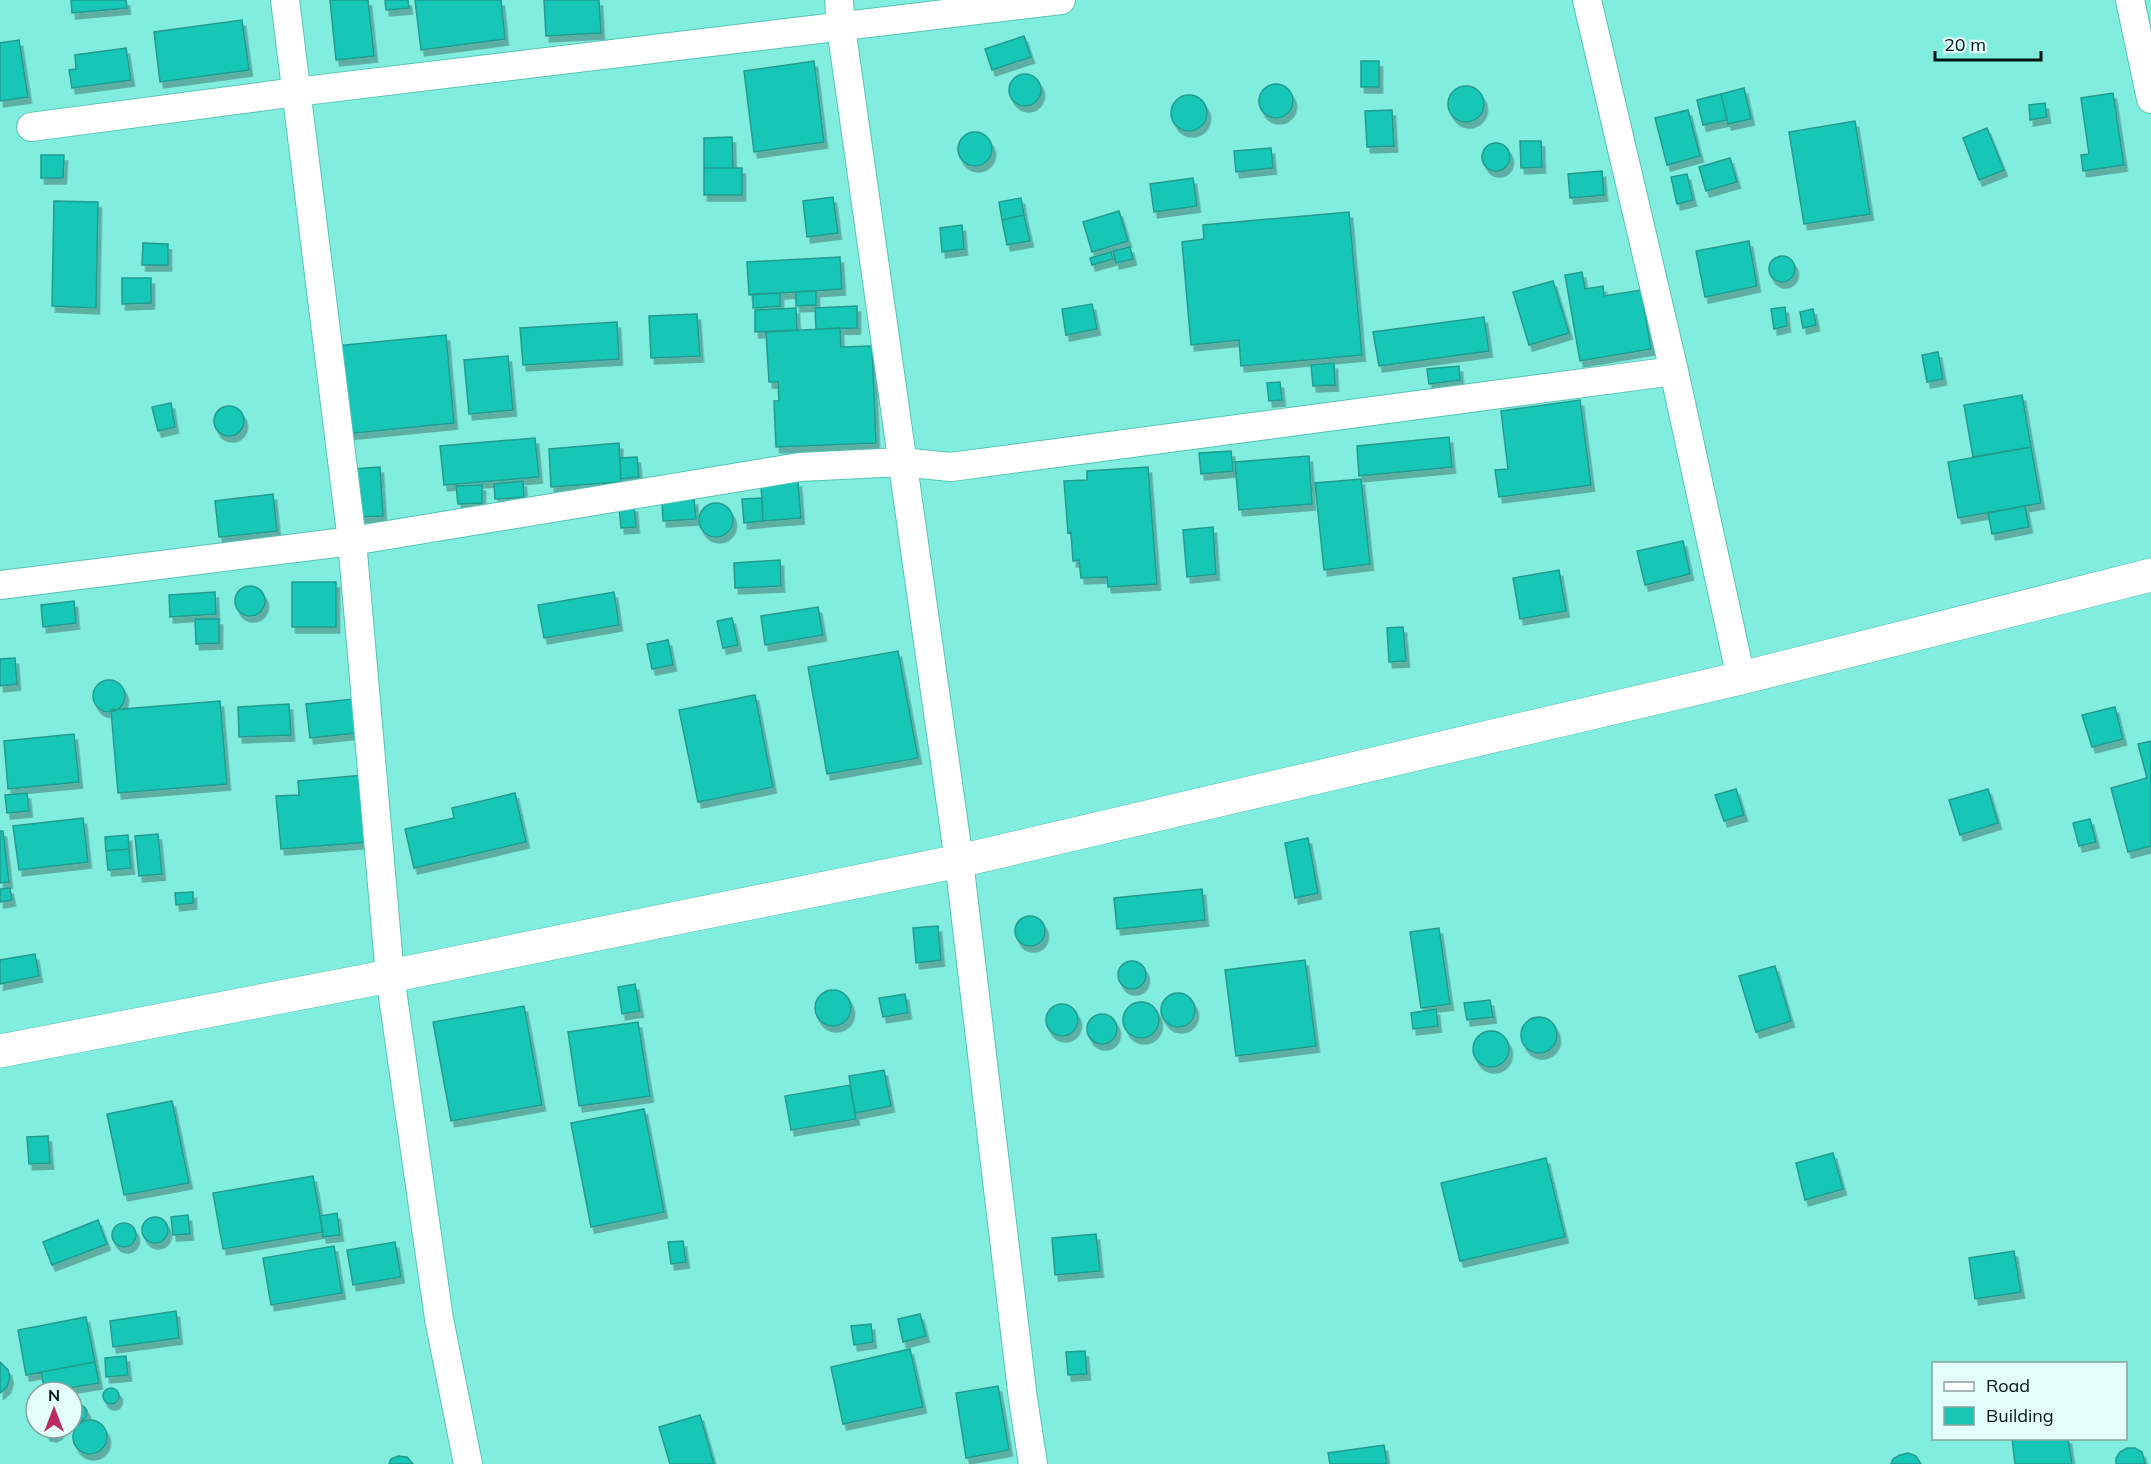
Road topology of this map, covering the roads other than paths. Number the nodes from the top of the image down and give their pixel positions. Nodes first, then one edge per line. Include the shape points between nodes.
1 (285, 0) edge
2 (1061, 0) edge
3 (1587, 0) edge
4 (2130, 0) edge
5 (840, 14) edge
6 (296, 92) junction
7 (2151, 99) edge
8 (31, 127) dead end
9 (1674, 371) junction
10 (901, 462) junction
11 (352, 541) junction
12 (2151, 575) edge
13 (0, 585) edge
14 (1741, 678) junction
15 (959, 861) junction
16 (390, 976) junction
17 (0, 1051) edge
18 (468, 1464) edge
19 (1034, 1464) edge

1 - 6 street
2 - 5 street
3 - 9 street
4 - 7 street
5 - 6 street
5 - 10 street
6 - 8 street
6 - 11 street
9 - 10 street via 951,467
9 - 14 street
10 - 11 street via 800,467
10 - 15 street
11 - 13 street
11 - 16 street
12 - 14 main road
14 - 15 main road
15 - 16 main road
15 - 19 street
16 - 17 main road
16 - 18 street via 439,1319

